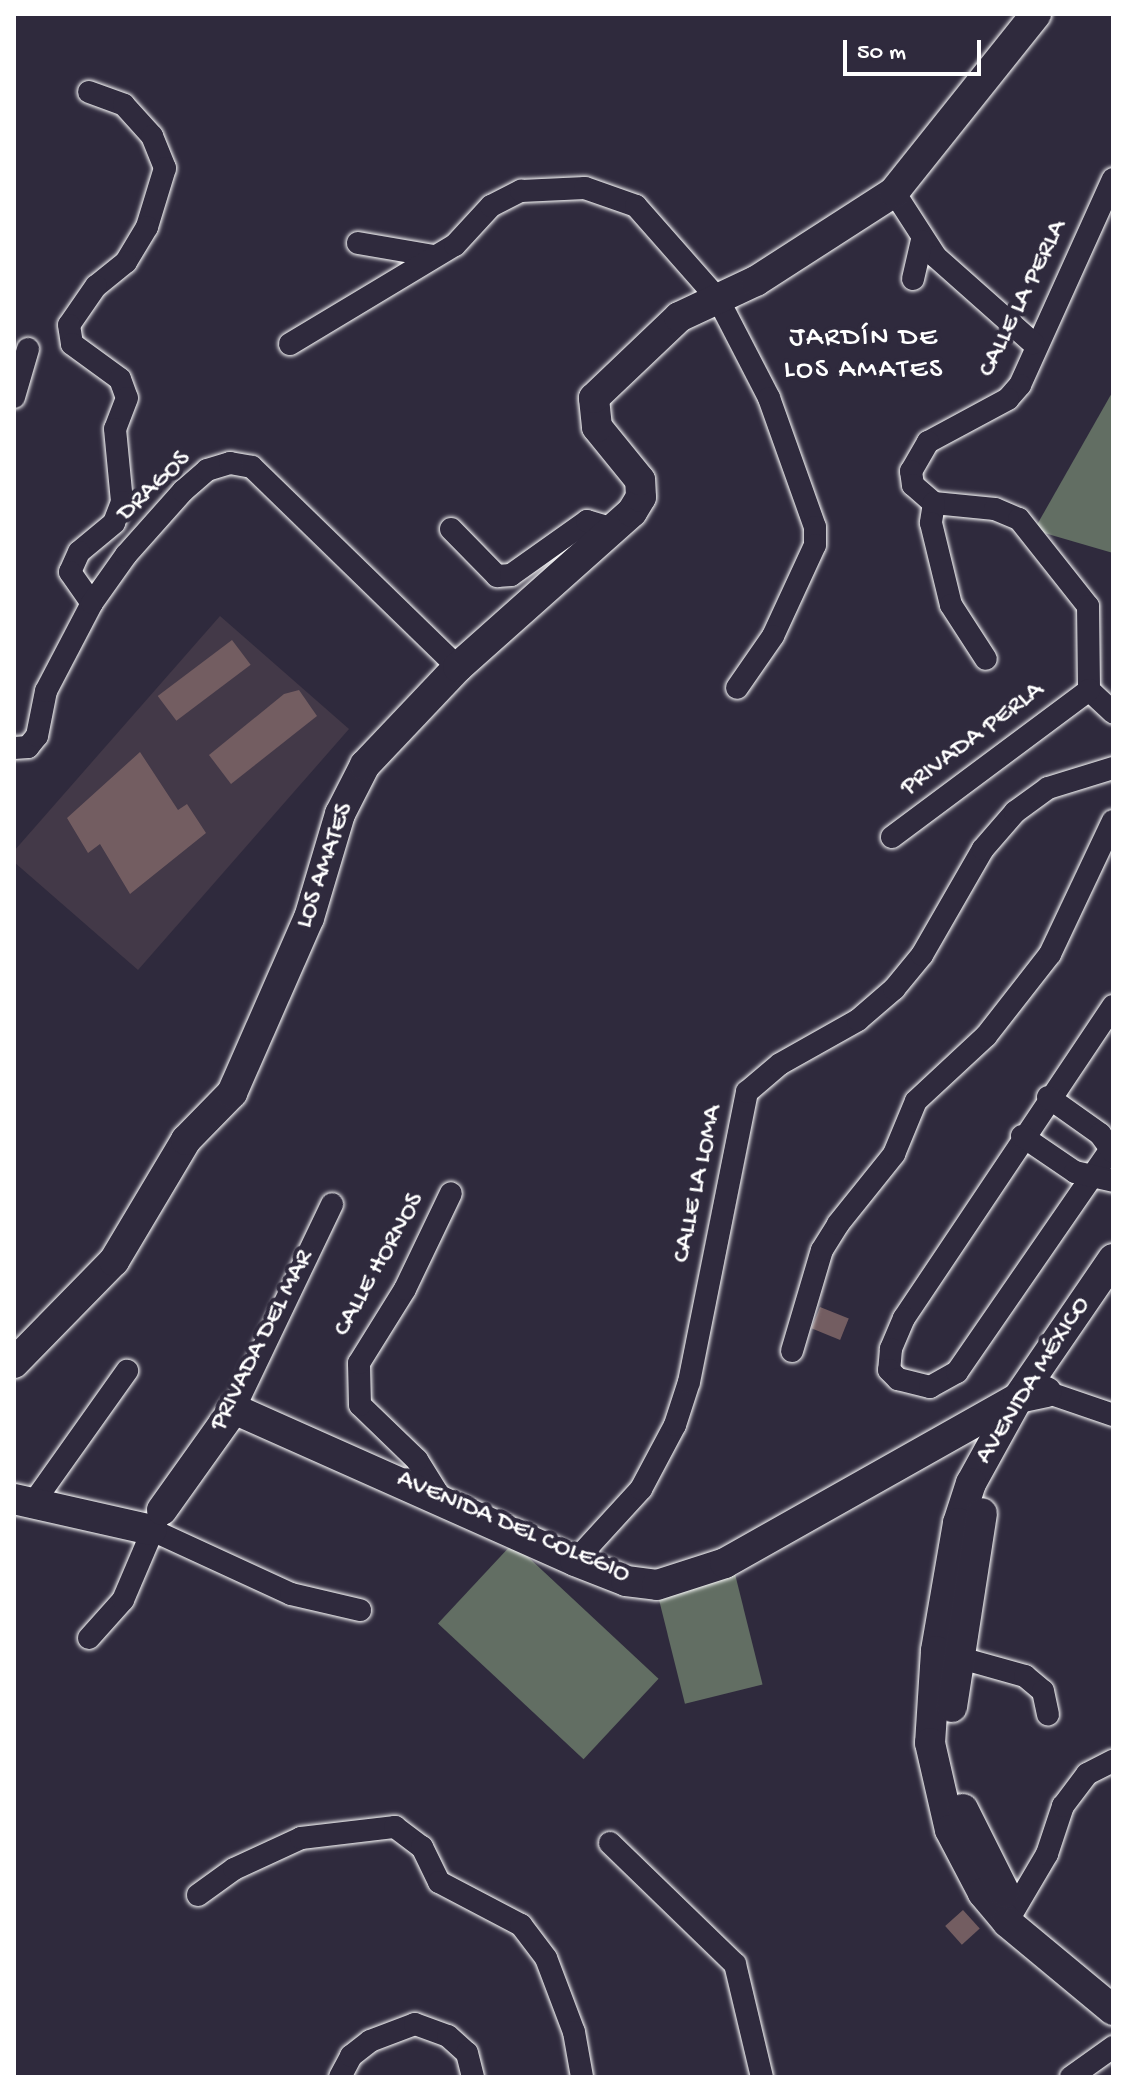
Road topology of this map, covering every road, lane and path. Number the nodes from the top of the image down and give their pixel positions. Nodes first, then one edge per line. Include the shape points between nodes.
1 (1036, 14) edge
2 (89, 92) dead end
3 (1113, 179) edge
4 (894, 192) junction
5 (922, 241) junction
6 (358, 243) dead end
7 (434, 256) junction
8 (913, 279) dead end
9 (718, 299) junction
10 (1033, 343) junction
11 (290, 344) dead end
12 (28, 349) dead end
13 (14, 397) edge
14 (934, 503) junction
15 (451, 529) dead end
16 (613, 529) junction
17 (92, 603) junction
18 (986, 659) dead end
19 (458, 667) junction
20 (737, 688) dead end
21 (1089, 690) junction
22 (1113, 712) edge
23 (21, 748) edge
24 (1113, 768) edge
25 (1113, 821) edge
26 (892, 837) dead end
27 (1113, 1006) edge
28 (1048, 1097) junction
29 (1022, 1136) junction
30 (1112, 1149) edge
31 (1103, 1178) edge
32 (451, 1193) dead end
33 (332, 1204) dead end
34 (1113, 1259) edge
35 (1113, 1291) edge
36 (792, 1351) dead end
37 (14, 1363) edge
38 (127, 1371) dead end
39 (1032, 1395) junction
40 (234, 1409) junction
41 (1113, 1415) edge
42 (440, 1497) junction
43 (23, 1502) edge
44 (157, 1520) junction
45 (575, 1561) junction
46 (360, 1610) dead end
47 (89, 1638) dead end
48 (957, 1657) junction
49 (1048, 1714) dead end
50 (1113, 1761) edge
51 (610, 1843) dead end
52 (198, 1895) dead end
53 (1012, 1916) junction
54 (1113, 1993) edge
55 (1113, 2010) edge
56 (1113, 2047) edge
57 (340, 2077) edge
58 (473, 2077) edge
59 (582, 2077) edge
60 (762, 2077) edge
61 (1071, 2077) edge

1 - 4 street
2 - 17 street via 124,105 152,136 165,168 147,227 126,262 96,286 69,325 72,344 120,379 127,398 115,429 122,502 114,523 79,552 70,572
3 - 10 street, CALLE LA PERLA
4 - 5 street
4 - 9 street
5 - 8 street
5 - 10 street
6 - 7 street
7 - 9 street via 491,206 521,191 585,188 636,206
7 - 11 street
9 - 16 street, LOS AMATES via 679,317 594,398 592,411 640,480 641,497
9 - 20 street via 769,398 815,527 815,545 773,636
10 - 14 street, CALLE LA PERLA via 1008,399 928,442 916,456 913,485
12 - 13 street
14 - 18 street via 931,523 951,605
14 - 21 street via 995,509 1019,519 1088,606
15 - 16 street via 497,576 511,575 587,521
16 - 19 street, LOS AMATES
17 - 19 street, DRAGOS via 183,491 207,470 241,465 252,467
17 - 23 street, DRAGOS via 46,691 37,736
19 - 37 street, LOS AMATES via 365,765 340,814 309,918 226,1104 186,1140 114,1261
21 - 22 street
21 - 26 street, PRIVADA PERLA
24 - 45 street, CALLE LA LOMA via 1048,788 1015,812 983,849 922,955 894,989 858,1020 780,1064 747,1092 689,1382 675,1425 641,1489
25 - 36 street via 1050,954 986,1036 916,1101 894,1154 822,1250
27 - 28 street
28 - 29 street
28 - 30 street via 1100,1134
29 - 31 street via 1075,1172
29 - 31 street via 904,1318 891,1349 889,1370 898,1379 930,1387 957,1372
30 - 31 street
32 - 42 street, CALLE HORNOS via 405,1289 359,1363 360,1405 417,1460
33 - 40 street, PRIVADA DEL MAR
34 - 39 street, AVENIDA MÉXICO
35 - 39 street, AVENIDA MÉXICO
38 - 43 street
39 - 41 street
39 - 45 street, AVENIDA DEL COLEGIO via 685,1580 626,1581
39 - 48 street, AVENIDA MÉXICO via 990,1488
39 - 53 street, AVENIDA MÉXICO via 990,1444 958,1523 936,1651 930,1743 950,1830 977,1883
40 - 42 street, AVENIDA DEL COLEGIO
40 - 44 street, PRIVADA DEL MAR
42 - 45 street, AVENIDA DEL COLEGIO
43 - 44 street
44 - 46 street via 291,1594
44 - 47 street, PRIVADA DEL MAR via 123,1600
48 - 49 street via 1025,1676 1043,1691
48 - 53 street, AVENIDA MÉXICO via 950,1738 954,1783
50 - 53 street via 1087,1774 1063,1806
51 - 60 street via 735,1964
52 - 59 street via 234,1869 301,1838 395,1827 422,1847 439,1882 521,1925 546,1958 574,2032
53 - 54 street, AVENIDA MÉXICO
53 - 55 street, AVENIDA MÉXICO
56 - 61 street
57 - 58 street via 351,2056 370,2041 415,2024 448,2036 467,2053

